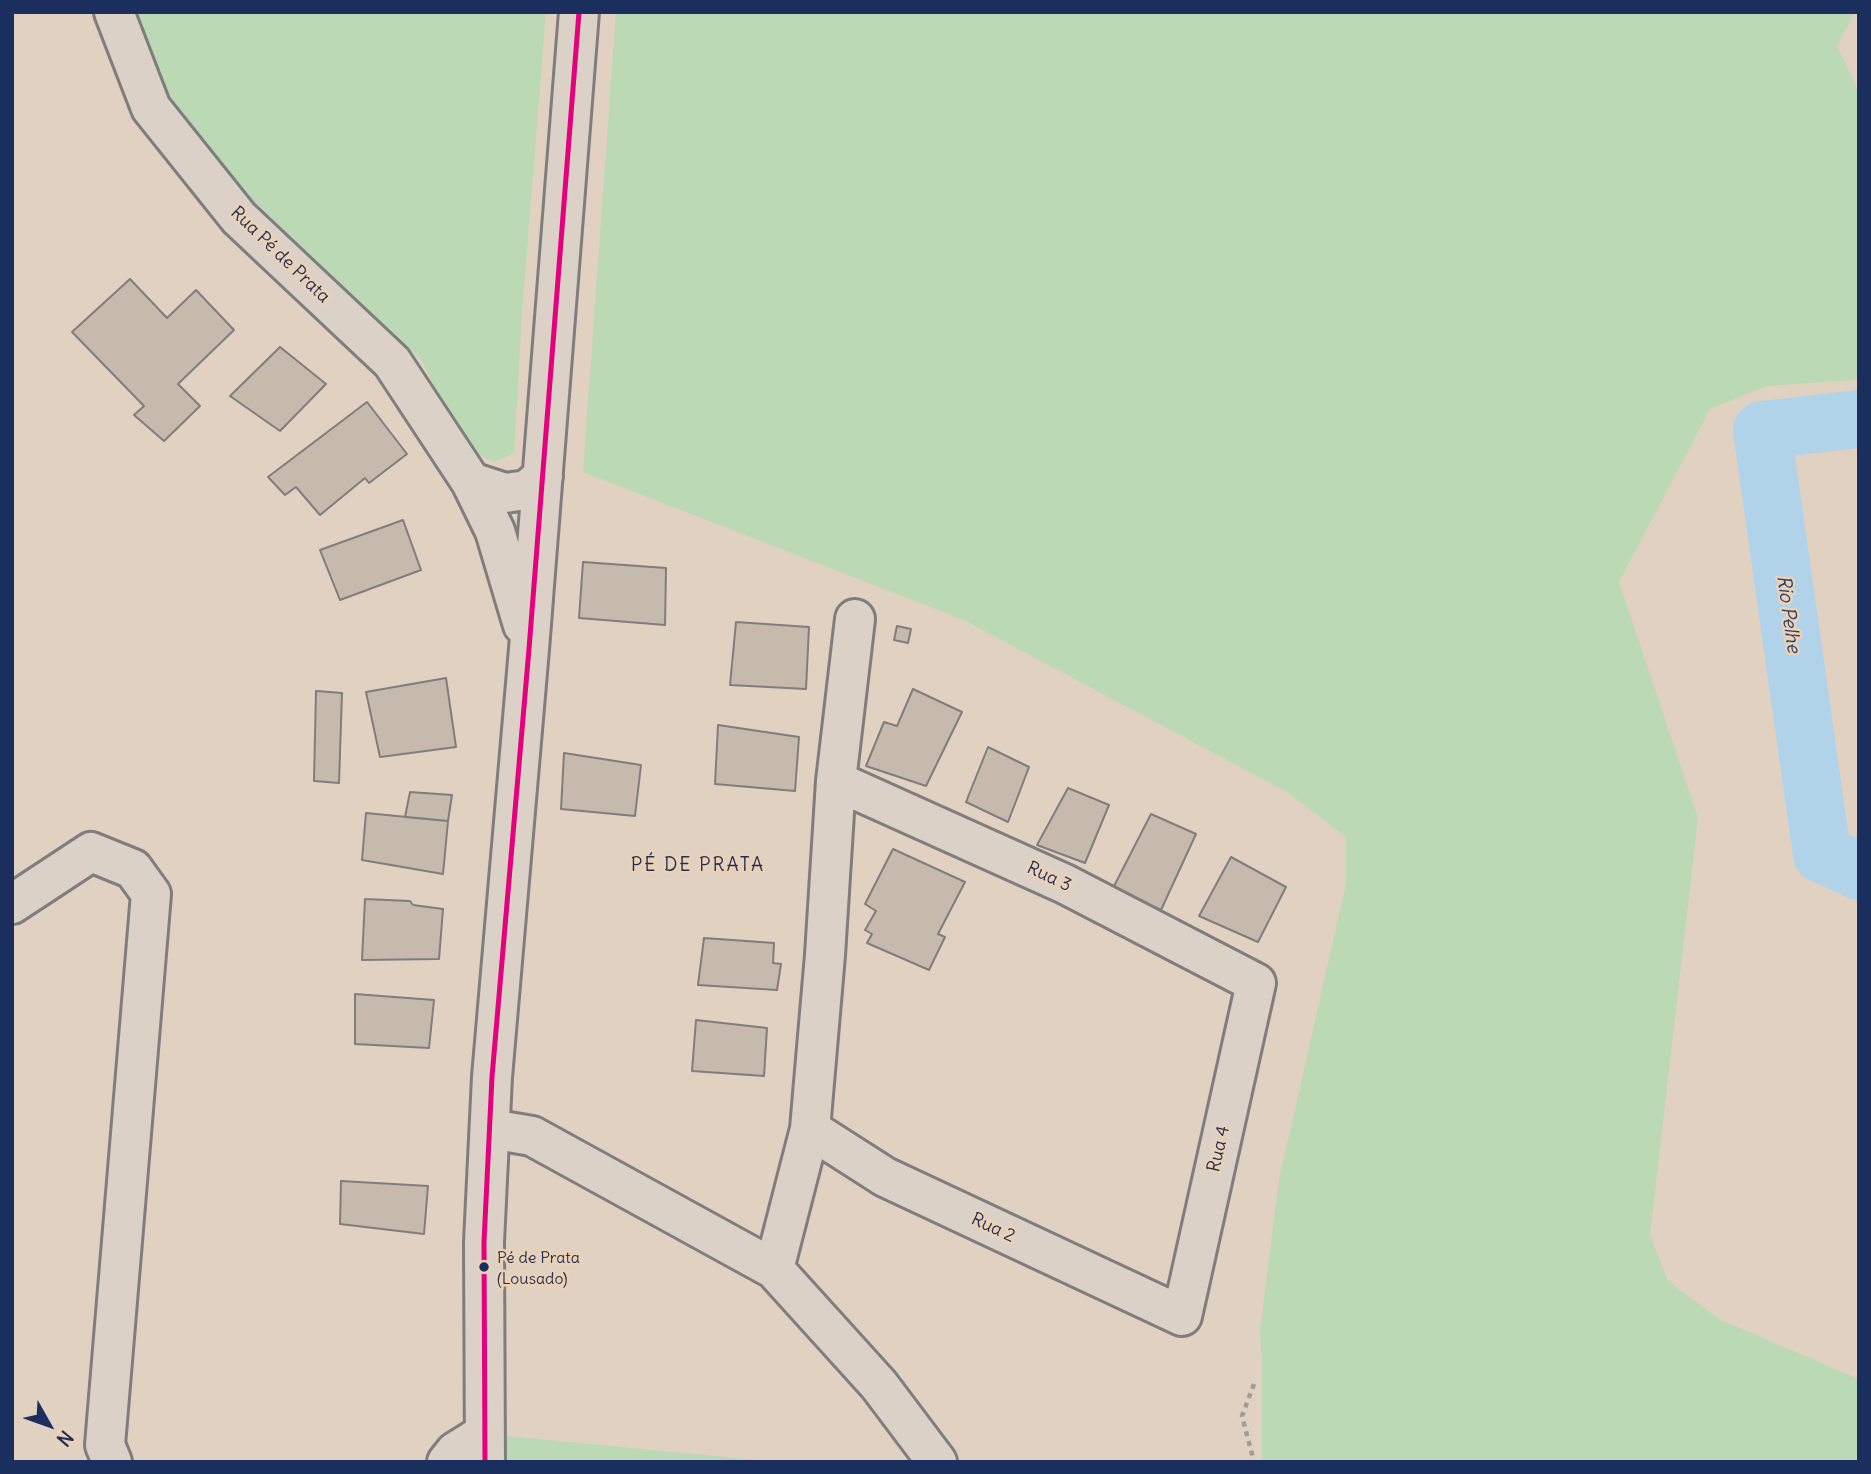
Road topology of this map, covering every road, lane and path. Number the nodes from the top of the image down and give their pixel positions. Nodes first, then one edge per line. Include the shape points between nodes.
1 (114, 12) edge
2 (579, 12) edge
3 (543, 475) junction
4 (471, 481) junction
5 (855, 619) dead end
6 (529, 649) junction
7 (836, 781) junction
8 (12, 904) edge
9 (1256, 983) joint
10 (491, 1129) junction
11 (810, 1129) junction
12 (774, 1269) junction
13 (1182, 1315) joint
14 (1254, 1384) dead end
15 (485, 1448) edge
16 (112, 1462) edge
17 (447, 1462) edge
18 (937, 1462) edge
19 (1254, 1462) edge

1 - 4 street, Rua Pé de Prata via 151,108 239,218 392,362
2 - 3 street, Rua Pé de Prata
3 - 4 street via 527,490 505,493
3 - 6 street, Rua Pé de Prata
4 - 6 street, Rua Pé de Prata via 495,531
5 - 7 street
6 - 10 street, Rua Pé de Prata
7 - 9 street, Rua 3 via 1065,884
7 - 11 street
8 - 16 street via 92,852 133,869 151,894 105,1446
9 - 13 street, Rua 4
10 - 12 street via 532,1136
10 - 15 street, Rua Pé de Prata via 484,1251
11 - 12 street
11 - 13 street, Rua 2 via 885,1177
12 - 18 street via 879,1385
14 - 19 path via 1242,1416
15 - 17 street via 455,1452

